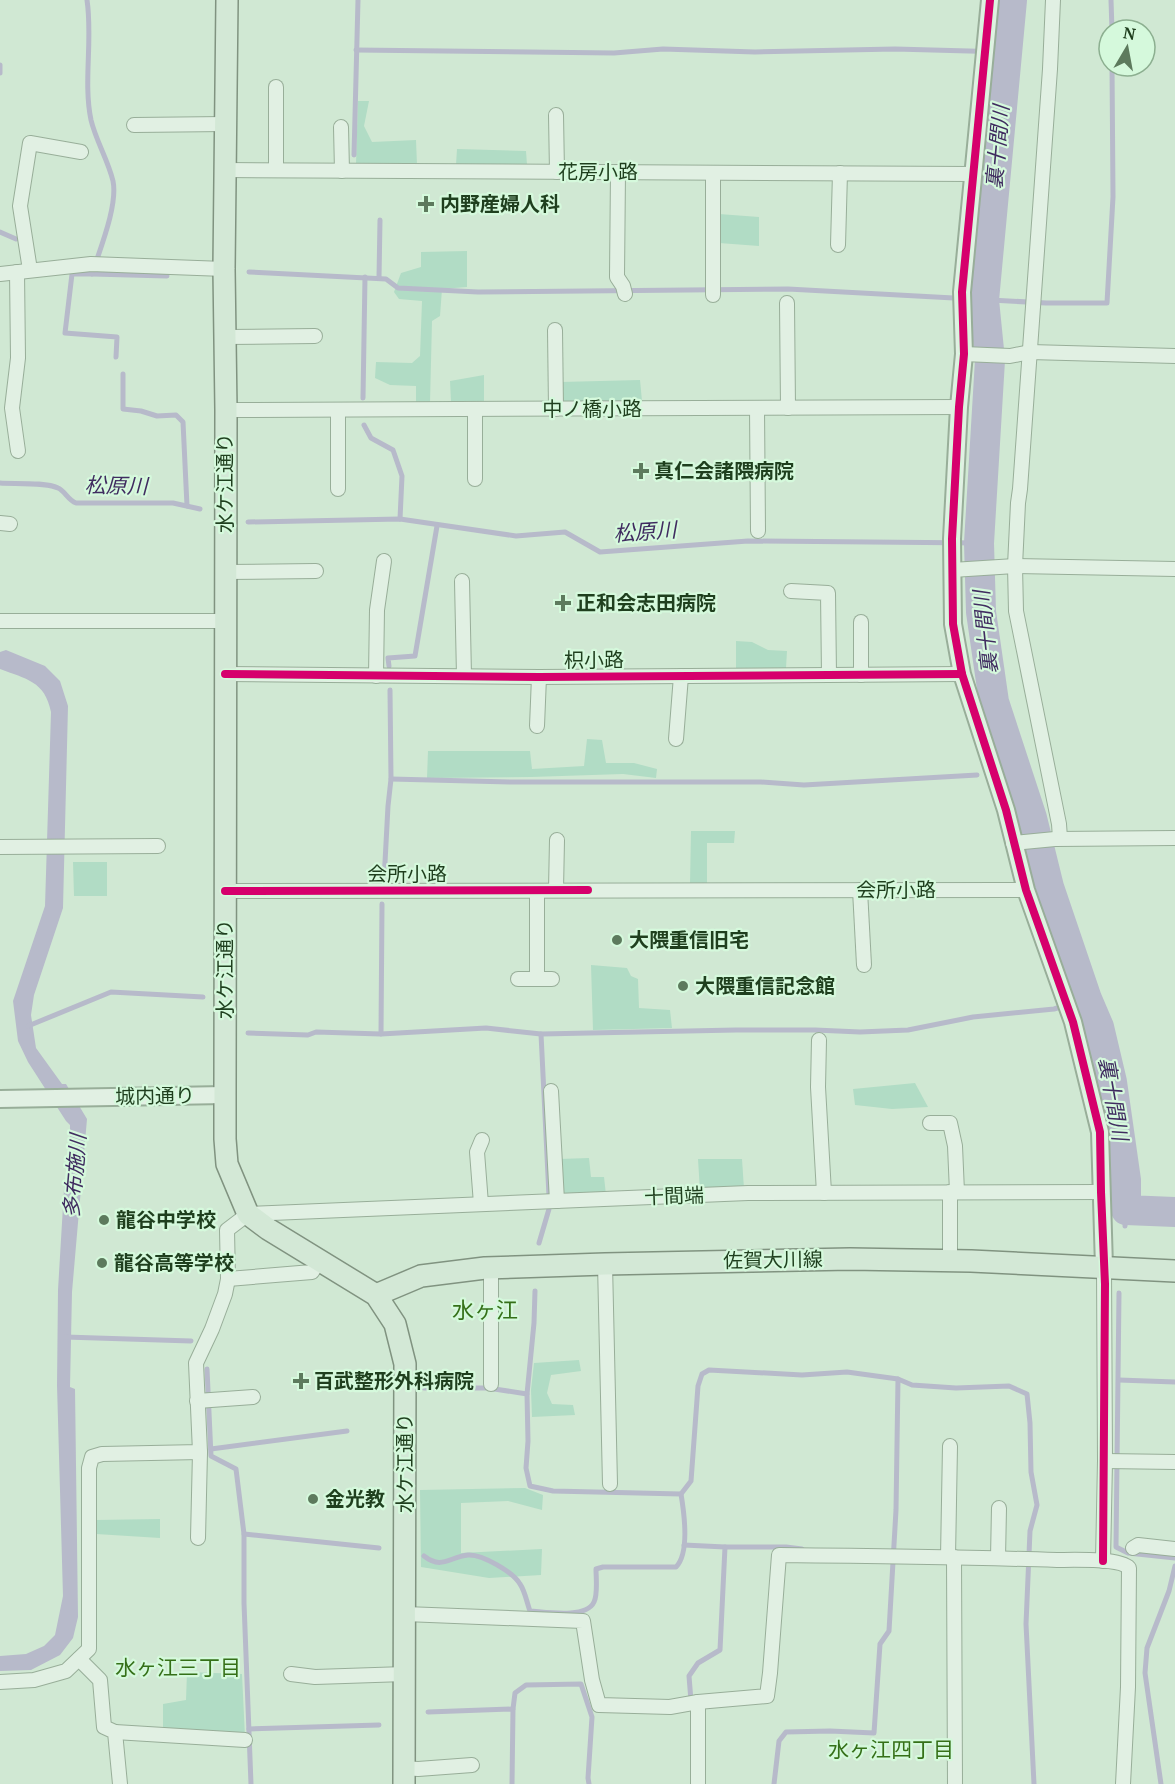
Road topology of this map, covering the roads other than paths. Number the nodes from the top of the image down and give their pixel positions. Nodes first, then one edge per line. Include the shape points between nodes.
1 (227, 0) edge
2 (990, 0) edge
3 (1053, 0) edge
4 (276, 87) dead end
5 (556, 115) dead end
6 (225, 124) junction
7 (134, 125) dead end
8 (341, 127) dead end
9 (81, 152) dead end
10 (225, 170) junction
11 (276, 170) junction
12 (342, 171) junction
13 (557, 172) junction
14 (618, 172) junction
15 (713, 173) junction
16 (840, 173) junction
17 (972, 174) junction
18 (838, 245) dead end
19 (224, 270) junction
20 (24, 271) junction
21 (0, 274) edge
22 (624, 290) dead end
23 (713, 296) dead end
24 (787, 303) dead end
25 (555, 330) dead end
26 (225, 336) junction
27 (315, 336) dead end
28 (1030, 352) junction
29 (968, 354) junction
30 (1175, 356) edge
31 (757, 408) junction
32 (788, 408) junction
33 (959, 408) junction
34 (475, 409) junction
35 (556, 409) junction
36 (226, 410) junction
37 (338, 410) junction
38 (18, 451) dead end
39 (475, 479) dead end
40 (338, 489) dead end
41 (758, 531) dead end
42 (384, 561) dead end
43 (1012, 566) junction
44 (1175, 569) edge
45 (956, 570) junction
46 (316, 571) dead end
47 (225, 572) junction
48 (462, 581) dead end
49 (791, 591) dead end
50 (0, 621) edge
51 (224, 621) junction
52 (861, 622) dead end
53 (225, 674) junction
54 (962, 674) junction
55 (829, 675) junction
56 (861, 675) junction
57 (376, 676) junction
58 (464, 676) junction
59 (681, 676) junction
60 (539, 677) junction
61 (537, 726) dead end
62 (676, 739) dead end
63 (1057, 838) junction
64 (1175, 838) edge
65 (557, 840) dead end
66 (1016, 842) junction
67 (158, 846) dead end
68 (0, 847) edge
69 (556, 890) junction
70 (860, 890) junction
71 (1026, 890) junction
72 (225, 891) junction
73 (537, 891) junction
74 (864, 964) dead end
75 (537, 978) junction
76 (518, 979) dead end
77 (552, 979) dead end
78 (819, 1040) dead end
79 (551, 1091) dead end
80 (225, 1095) junction
81 (0, 1099) edge
82 (930, 1123) dead end
83 (482, 1140) dead end
84 (953, 1192) junction
85 (1101, 1192) junction
86 (824, 1193) junction
87 (557, 1201) junction
88 (481, 1204) junction
89 (248, 1214) junction
90 (950, 1257) junction
91 (319, 1261) junction
92 (605, 1264) junction
93 (1104, 1267) junction
94 (491, 1268) junction
95 (1175, 1271) edge
96 (228, 1279) junction
97 (376, 1295) junction
98 (491, 1384) dead end
99 (253, 1397) dead end
100 (205, 1400) junction
101 (950, 1446) dead end
102 (200, 1452) junction
103 (1107, 1461) junction
104 (1175, 1462) edge
105 (610, 1484) dead end
106 (999, 1508) dead end
107 (198, 1538) dead end
108 (1133, 1548) dead end
109 (1175, 1549) edge
110 (951, 1557) junction
111 (998, 1558) junction
112 (1103, 1561) junction
113 (405, 1614) junction
114 (80, 1659) junction
115 (291, 1674) dead end
116 (405, 1674) junction
117 (0, 1682) edge
118 (691, 1703) junction
119 (115, 1732) junction
120 (245, 1740) dead end
121 (472, 1766) dead end
122 (404, 1776) edge
123 (120, 1784) edge
124 (698, 1784) edge
125 (955, 1784) edge
126 (1123, 1784) edge

1 - 6 main road, 水ケ江通り
2 - 17 street
3 - 28 street
4 - 11 street
5 - 13 street
6 - 7 street
6 - 10 main road, 水ケ江通り
8 - 12 street
9 - 20 street via 30,143 20,206
10 - 11 street, 花房小路
10 - 19 main road, 水ケ江通り
11 - 12 street, 花房小路
12 - 13 street, 花房小路
13 - 14 street, 花房小路
14 - 15 street, 花房小路
14 - 22 street via 617,277
15 - 16 street, 花房小路
15 - 23 street
16 - 17 street, 花房小路
16 - 18 street
17 - 29 street via 962,298
19 - 20 street via 96,264
19 - 26 main road, 水ケ江通り
20 - 21 street
20 - 38 street via 12,408
24 - 32 street
25 - 35 street
26 - 27 street
26 - 36 main road, 水ケ江通り
28 - 29 street via 1010,356
28 - 30 street
28 - 43 street
29 - 33 street
31 - 32 street, 中ノ橋小路
31 - 35 street, 中ノ橋小路
31 - 41 street
32 - 33 street, 中ノ橋小路
33 - 45 street via 951,542
34 - 35 street, 中ノ橋小路
34 - 37 street, 中ノ橋小路
34 - 39 street
36 - 37 street, 中ノ橋小路
36 - 47 main road, 水ケ江通り
37 - 40 street
42 - 57 street via 377,609
43 - 44 street
43 - 45 street
43 - 63 street via 1016,611 1059,825
45 - 54 street via 953,624
46 - 47 street
47 - 51 main road, 水ケ江通り
48 - 58 street
49 - 55 street via 828,593
50 - 51 street
51 - 53 main road, 水ケ江通り
52 - 56 street
53 - 57 street, 枳小路
53 - 72 main road, 水ケ江通り
54 - 56 street, 枳小路
54 - 66 street
55 - 56 street, 枳小路
55 - 59 street, 枳小路
57 - 58 street, 枳小路
58 - 60 street, 枳小路
59 - 60 street, 枳小路
59 - 62 street
60 - 61 street
63 - 64 street
63 - 66 street
65 - 69 street
66 - 71 street
67 - 68 street
69 - 70 street, 会所小路
69 - 73 street, 会所小路
70 - 71 street, 会所小路
70 - 74 street
71 - 85 street via 1073,1022 1100,1132
72 - 73 street, 会所小路
72 - 80 main road, 水ケ江通り
73 - 75 street
75 - 76 street
75 - 77 street
78 - 86 street
79 - 87 street
80 - 81 street, 城内通り
80 - 89 main road, 水ケ江通り via 227,1164
82 - 84 street via 950,1123 955,1146
83 - 88 street via 477,1152
84 - 85 street, 十間端
84 - 86 street, 十間端
84 - 90 street
85 - 93 street
86 - 87 street, 十間端
87 - 88 street, 十間端
88 - 89 street, 十間端
89 - 91 main road, 水ケ江通り
89 - 96 street via 227,1230
90 - 92 main road, 佐賀大川線
90 - 93 main road, 佐賀大川線
91 - 96 street via 312,1272
91 - 97 main road, 水ケ江通り
92 - 94 main road, 佐賀大川線
92 - 105 street
93 - 95 main road, 佐賀大川線
93 - 103 street
94 - 97 main road, 佐賀大川線 via 421,1276
94 - 98 street
96 - 100 street via 196,1363
97 - 113 main road, 水ケ江通り via 394,1324 405,1365
99 - 100 street
100 - 102 street
101 - 110 street
102 - 107 street
102 - 114 street via 92,1457 89,1649
103 - 104 street
103 - 112 street
106 - 111 street
108 - 109 street via 1138,1545
110 - 111 street
110 - 118 street via 779,1555 767,1696
110 - 125 street
111 - 112 street
112 - 126 street via 1129,1568
113 - 116 main road, 水ケ江通り
113 - 118 street via 583,1620 598,1705 670,1707
114 - 117 street via 66,1671 34,1680
114 - 119 street via 100,1680 104,1727
115 - 116 street
116 - 122 main road, 水ケ江通り
118 - 124 street
119 - 120 street
119 - 123 street
121 - 122 street

